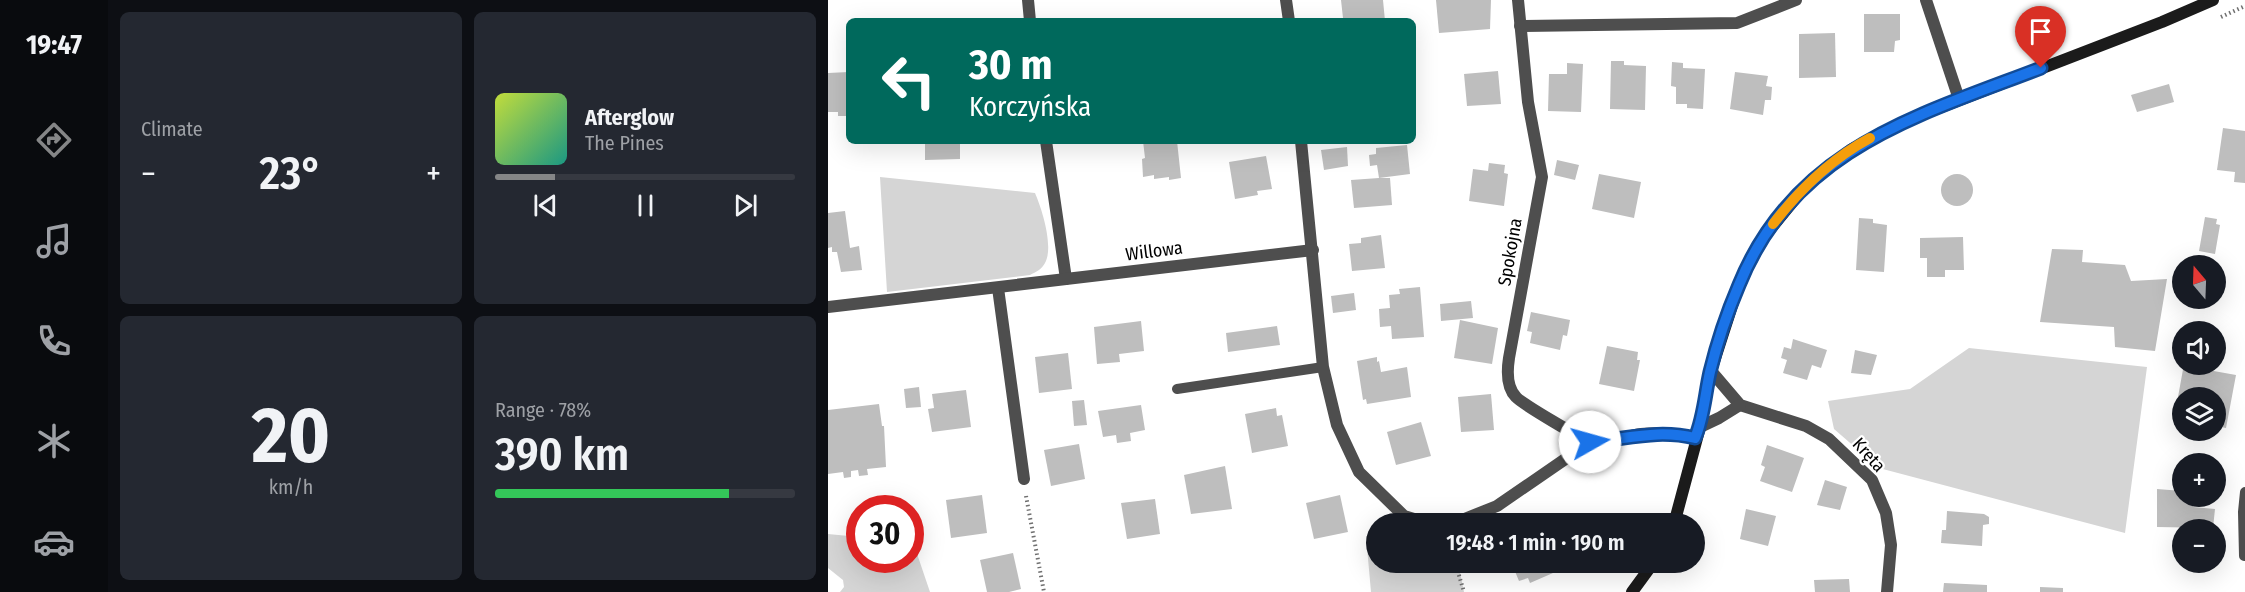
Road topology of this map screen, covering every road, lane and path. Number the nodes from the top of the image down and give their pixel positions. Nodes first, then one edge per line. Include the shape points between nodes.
1 (1028, 0) edge
2 (1286, 0) edge
3 (1518, 0) edge
4 (1796, 0) edge
5 (1926, 0) edge
6 (2213, 0) edge
7 (1030, 18) edge
8 (1288, 18) edge
9 (1520, 26) junction
10 (1959, 99) junction
11 (1046, 144) edge
12 (1301, 144) edge
13 (1313, 250) junction
14 (1066, 279) junction
15 (998, 288) junction
16 (828, 307) edge
17 (1323, 367) junction
18 (1711, 371) junction
19 (1177, 389) dead end
20 (1740, 405) junction
21 (1698, 433) junction
22 (1590, 442) junction
23 (1024, 478) joint
24 (2245, 492) edge
25 (1401, 513) edge
26 (1480, 513) edge
27 (1677, 513) edge
28 (2244, 556) edge
29 (1458, 573) edge
30 (1646, 573) edge
31 (1044, 592) edge
32 (1464, 592) edge
33 (1632, 592) edge
34 (1887, 592) edge

1 - 7 street
2 - 8 street
3 - 9 street
4 - 9 street via 1737,23
5 - 10 street
6 - 10 main road
9 - 22 street, Spokojna via 1528,102 1542,177 1507,372 1509,386 1515,397 1530,408
10 - 18 main road via 1866,140 1826,168 1792,201 1747,266
11 - 14 street
12 - 13 street
13 - 14 street, Willowa
13 - 17 street
14 - 15 street, Willowa
15 - 16 street, Willowa
15 - 23 street
17 - 19 lane
17 - 25 street via 1337,425 1359,472
18 - 20 street
18 - 21 main road
20 - 21 street
20 - 34 street, Kręta via 1806,426 1829,439 1872,480 1886,513 1891,544
21 - 22 street via 1641,434
21 - 27 main road
22 - 26 street via 1497,506
23 - 31 path
24 - 28 lane
29 - 32 path
30 - 33 main road

